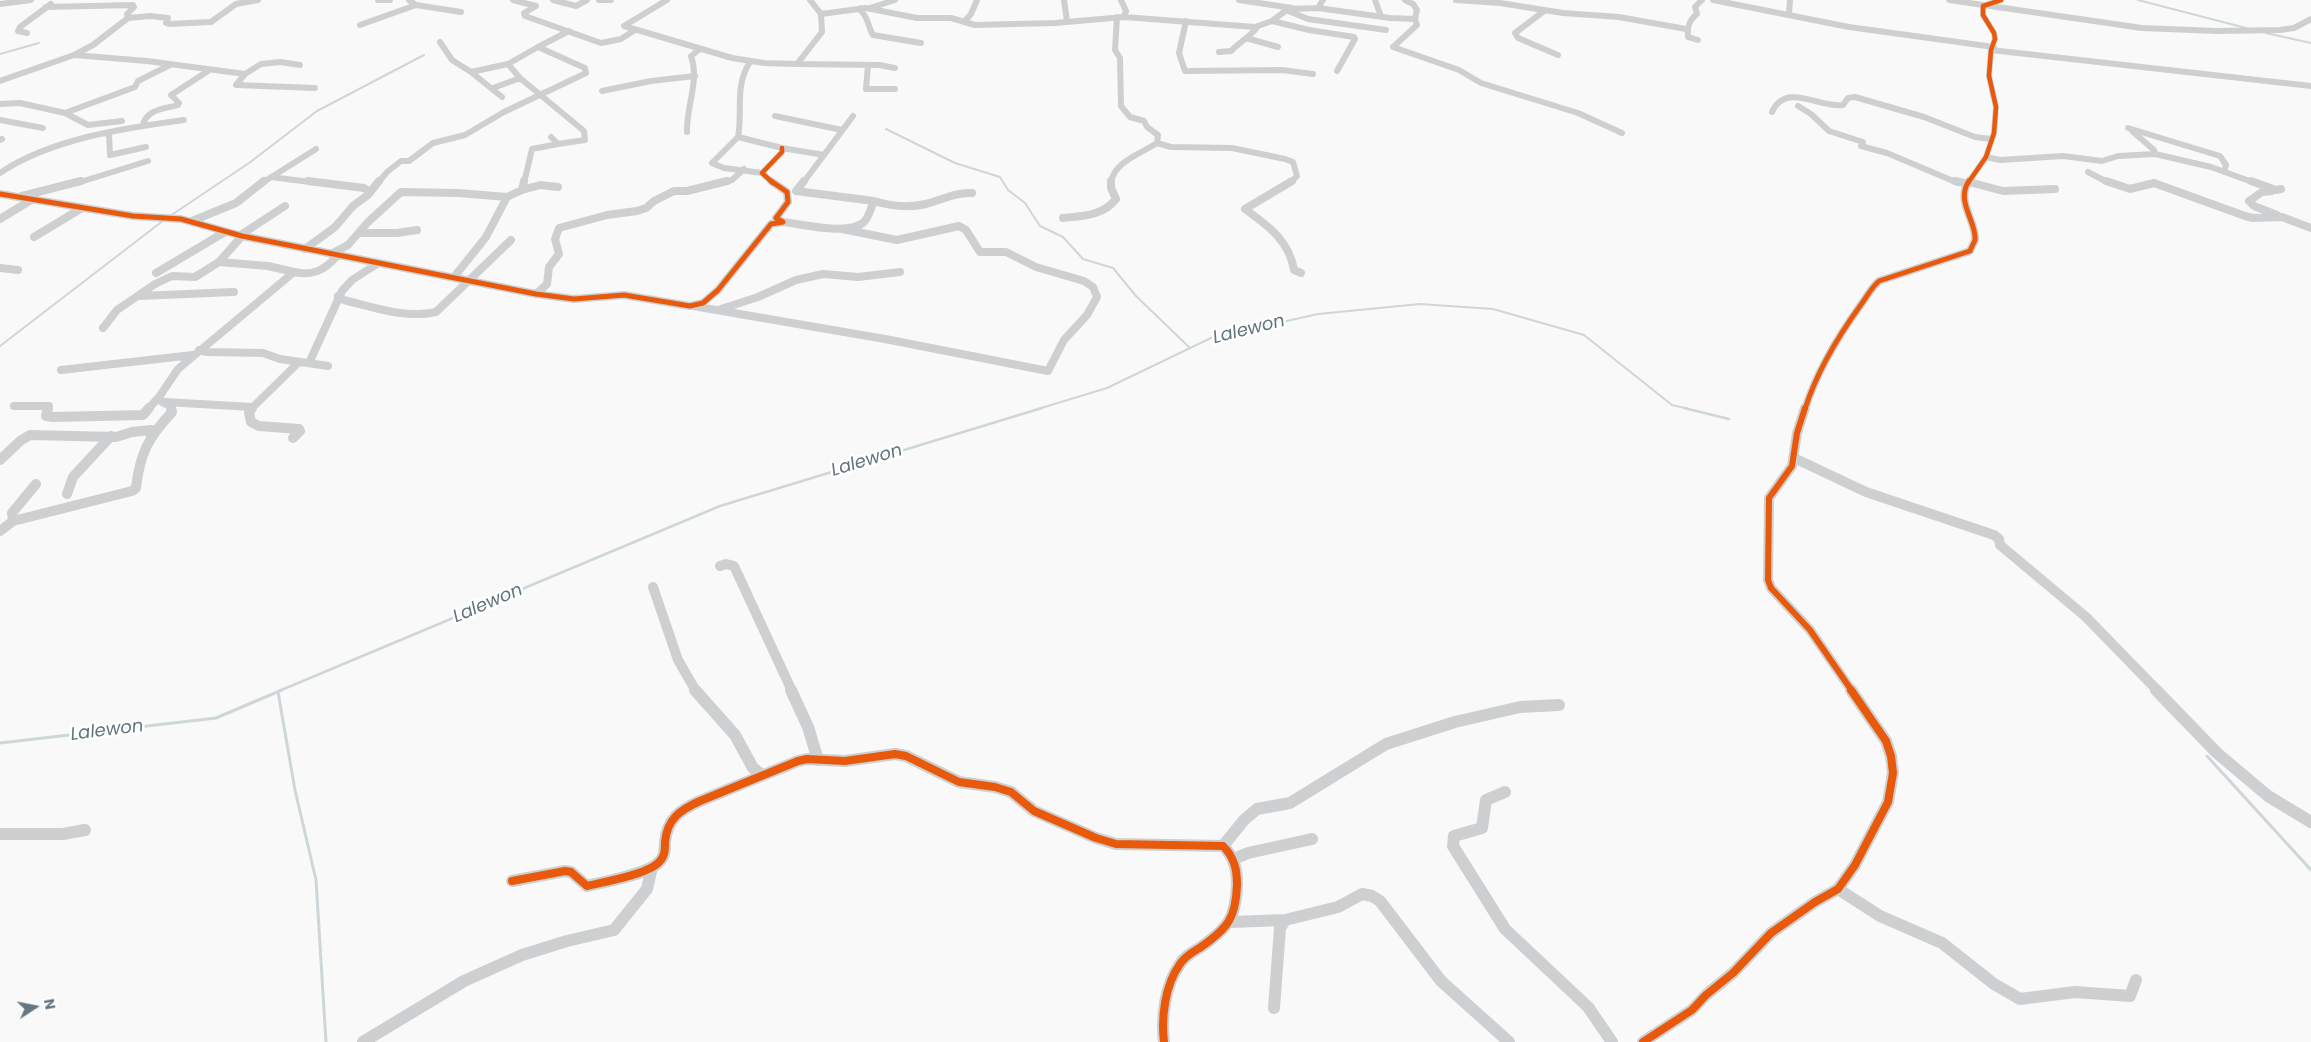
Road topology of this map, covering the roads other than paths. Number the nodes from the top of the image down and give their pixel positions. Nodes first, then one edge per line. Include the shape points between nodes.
1 (31, 0) edge
2 (55, 0) edge
3 (258, 0) edge
4 (378, 0) edge
5 (390, 0) edge
6 (409, 0) edge
7 (513, 0) edge
8 (587, 0) edge
9 (600, 0) edge
10 (611, 0) edge
11 (668, 0) edge
12 (810, 0) edge
13 (895, 0) edge
14 (977, 0) edge
15 (1064, 0) edge
16 (1121, 0) edge
17 (1239, 0) edge
18 (1323, 0) edge
19 (1374, 0) edge
20 (1405, 0) edge
21 (1456, 0) edge
22 (1702, 0) edge
23 (1714, 0) edge
24 (1790, 0) edge
25 (1950, 0) edge
26 (2001, 0) edge
27 (546, 3) edge
28 (0, 4) edge
29 (416, 5) junction
30 (1983, 6) junction
31 (46, 7) junction
32 (861, 8) junction
33 (869, 8) junction
34 (1318, 8) junction
35 (1289, 9) junction
36 (1544, 10) junction
37 (460, 12) dead end
38 (822, 14) junction
39 (1789, 14) junction
40 (1381, 16) junction
41 (1121, 17) junction
42 (128, 18) junction
43 (2311, 18) edge
44 (1416, 19) junction
45 (1067, 21) junction
46 (1186, 21) junction
47 (1272, 21) junction
48 (964, 22) junction
49 (360, 25) dead end
50 (1257, 27) junction
51 (1686, 29) junction
52 (636, 30) junction
53 (1386, 30) dead end
54 (569, 31) junction
55 (27, 33) dead end
56 (1246, 38) junction
57 (1698, 40) dead end
58 (440, 42) dead end
59 (921, 43) dead end
60 (538, 47) junction
61 (1278, 47) dead end
62 (1992, 49) junction
63 (700, 50) junction
64 (1219, 52) dead end
65 (74, 55) junction
66 (1558, 55) dead end
67 (750, 62) junction
68 (508, 64) junction
69 (797, 64) junction
70 (170, 65) junction
71 (300, 65) dead end
72 (868, 65) junction
73 (896, 68) dead end
74 (208, 70) junction
75 (1337, 71) dead end
76 (471, 72) junction
77 (245, 74) junction
78 (1313, 74) dead end
79 (695, 76) junction
80 (520, 78) junction
81 (0, 81) edge
82 (2311, 86) edge
83 (316, 88) dead end
84 (493, 88) junction
85 (895, 89) dead end
86 (602, 91) dead end
87 (541, 94) junction
88 (502, 97) dead end
89 (0, 104) edge
90 (1798, 106) dead end
91 (1772, 112) dead end
92 (65, 113) junction
93 (775, 116) dead end
94 (853, 116) dead end
95 (0, 120) edge
96 (122, 120) dead end
97 (184, 120) dead end
98 (143, 126) junction
99 (43, 128) dead end
100 (842, 130) junction
101 (687, 132) dead end
102 (1622, 133) dead end
103 (107, 134) junction
104 (551, 137) dead end
105 (738, 137) junction
106 (1991, 139) junction
107 (1157, 143) junction
108 (558, 144) junction
109 (146, 147) dead end
110 (782, 148) junction
111 (316, 149) dead end
112 (2155, 154) junction
113 (824, 155) junction
114 (1986, 157) junction
115 (148, 161) dead end
116 (744, 169) junction
117 (2088, 172) dead end
118 (2224, 172) junction
119 (0, 173) edge
120 (762, 173) junction
121 (272, 177) junction
122 (1968, 183) junction
123 (558, 187) dead end
124 (2055, 189) dead end
125 (522, 190) junction
126 (796, 191) junction
127 (370, 192) junction
128 (972, 193) dead end
129 (0, 194) edge
130 (14, 197) junction
131 (507, 197) junction
132 (30, 200) junction
133 (874, 201) junction
134 (788, 202) junction
135 (0, 203) edge
136 (285, 206) dead end
137 (82, 208) junction
138 (2282, 217) junction
139 (1063, 218) dead end
140 (0, 219) edge
141 (192, 221) junction
142 (783, 222) junction
143 (2311, 228) edge
144 (842, 229) junction
145 (417, 230) dead end
146 (225, 232) junction
147 (360, 233) junction
148 (241, 236) junction
149 (34, 237) dead end
150 (511, 240) dead end
151 (305, 249) junction
152 (334, 255) junction
153 (219, 262) junction
154 (377, 264) junction
155 (0, 268) edge
156 (18, 270) dead end
157 (294, 272) junction
158 (900, 272) dead end
159 (156, 273) dead end
160 (1301, 273) dead end
161 (454, 277) junction
162 (469, 279) junction
163 (234, 292) dead end
164 (536, 294) junction
165 (138, 296) junction
166 (338, 296) junction
167 (690, 306) junction
168 (718, 310) junction
169 (103, 328) dead end
170 (196, 353) junction
171 (299, 362) junction
172 (309, 363) junction
173 (328, 366) dead end
174 (60, 370) dead end
175 (161, 399) junction
176 (14, 406) dead end
177 (252, 407) junction
178 (143, 415) junction
179 (132, 432) junction
180 (111, 436) junction
181 (293, 438) dead end
182 (150, 439) junction
183 (1794, 458) junction
184 (0, 460) edge
185 (36, 484) dead end
186 (66, 494) dead end
187 (13, 520) junction
188 (0, 531) edge
189 (720, 566) dead end
190 (653, 587) dead end
191 (1559, 705) dead end
192 (818, 760) junction
193 (762, 775) junction
194 (1505, 792) dead end
195 (2311, 822) edge
196 (85, 830) dead end
197 (0, 834) edge
198 (1312, 839) dead end
199 (1223, 846) junction
200 (1234, 859) junction
201 (652, 868) junction
202 (512, 881) dead end
203 (1838, 889) junction
204 (1285, 920) junction
205 (1231, 922) junction
206 (2136, 980) dead end
207 (1274, 1008) dead end
208 (363, 1042) edge
209 (1164, 1042) edge
210 (1509, 1042) edge
211 (1612, 1042) edge
212 (1643, 1042) edge

1 - 28 street
2 - 31 street
3 - 42 street via 236,4 216,20 204,23 169,24 166,23 168,18 164,17
4 - 5 street
6 - 29 street
7 - 27 street
8 - 27 street via 576,6
9 - 10 street
11 - 52 street via 624,26
12 - 38 street
13 - 33 street
14 - 48 street
15 - 45 street
16 - 41 street via 1126,11
17 - 35 street
18 - 34 street
19 - 40 street
20 - 44 street via 1417,10
21 - 36 street
22 - 51 street via 1694,7 1697,14
23 - 39 street
24 - 39 street
25 - 30 street
26 - 30 street
27 - 54 street via 524,13 524,16
29 - 37 street
29 - 49 street
30 - 43 street via 2168,29 2276,30 2293,28
30 - 62 street via 1983,15 1994,33
31 - 42 street via 132,4 134,7 127,14
31 - 55 street via 18,30
32 - 33 street
32 - 38 street
32 - 59 street via 873,35
33 - 48 street via 917,18 944,17
34 - 35 street
34 - 40 street
35 - 47 street
35 - 53 street via 1308,19
36 - 51 street via 1619,17
36 - 66 street via 1515,33 1518,38
38 - 69 street via 822,32
39 - 62 street via 1849,27
40 - 44 street
41 - 45 street
41 - 46 street
41 - 107 street via 1115,50 1120,58 1121,106 1158,135
42 - 65 street
44 - 102 street via 1415,29 1394,46 1459,70 1481,82 1578,114
45 - 48 street via 978,25
46 - 50 street
46 - 78 street via 1178,46 1179,61 1185,71 1282,70
47 - 50 street
47 - 75 street via 1354,37
50 - 56 street
51 - 57 street via 1688,37
52 - 54 street via 607,43
52 - 63 street
54 - 60 street
56 - 61 street
56 - 64 street via 1231,51
58 - 76 street via 445,52
60 - 68 street
60 - 87 street via 585,68 586,73
62 - 82 street
62 - 106 street via 1989,76 1996,107
63 - 67 street
63 - 79 street via 691,56
65 - 70 street
65 - 81 street
67 - 69 street
67 - 105 street via 744,68
68 - 76 street
68 - 80 street
69 - 72 street
70 - 74 street
70 - 92 street via 138,81 135,87
71 - 77 street via 261,64
72 - 73 street
72 - 85 street via 866,89
74 - 77 street
74 - 98 street via 171,95 180,103 178,105 146,114
76 - 84 street
77 - 83 street via 236,85
79 - 86 street
79 - 101 street via 687,112
80 - 84 street
80 - 87 street
84 - 88 street
87 - 108 street via 584,131 585,140
87 - 127 street via 465,135 433,143 409,161 401,160
89 - 92 street via 20,102
90 - 122 street via 1829,131 1863,142 1861,146
91 - 106 street via 1776,102 1782,99 1814,99 1837,106 1855,97 1924,117 1975,137
92 - 96 street via 88,125
93 - 100 street
94 - 100 street
95 - 99 street
97 - 98 street
98 - 103 street
100 - 113 street
103 - 109 street via 110,155
103 - 119 street via 42,150
104 - 108 street
105 - 110 street
105 - 116 street via 712,163 717,167
106 - 114 street
107 - 139 street via 1114,172 1109,180 1116,199 1111,207
107 - 160 street via 1171,147 1244,149 1293,162 1297,176 1291,184 1260,198 1245,209 1276,233 1292,257 1294,270
108 - 125 street via 532,149
110 - 113 street
110 - 120 street
111 - 121 street
112 - 114 street via 2118,156 2102,161 2063,156 2000,160
112 - 118 street
112 - 118 street via 2128,127 2220,156 2226,165
113 - 126 street
114 - 122 street
115 - 130 street via 59,188
116 - 120 street
116 - 164 street via 732,180 674,191 637,211 606,215 558,228 555,238 559,254 549,267 547,284
117 - 138 street via 2127,188 2154,183 2253,218
118 - 138 street via 2278,190 2262,192 2249,201
120 - 134 street via 787,192
121 - 127 street via 364,188
121 - 141 street via 236,203
122 - 124 street via 2002,193
122 - 183 street via 1965,204 1974,232 1974,246 1970,251 1879,281 1869,290 1842,331 1810,393 1797,432
123 - 125 street via 539,184
125 - 131 street
126 - 133 street
126 - 134 street
127 - 151 street via 352,206 335,227
128 - 133 street via 948,195 922,204 884,205
129 - 130 street
130 - 132 street
130 - 135 street
131 - 147 street via 401,192
131 - 161 street via 486,237
132 - 137 street
132 - 140 street
133 - 144 street via 865,221 858,227
134 - 142 street via 776,218
136 - 148 street
137 - 141 street
137 - 149 street
138 - 143 street
141 - 146 street
142 - 144 street
142 - 167 street via 771,224 718,290 702,303
144 - 168 street via 897,240 959,226 966,230 980,252 1006,252 1036,267 1084,281 1093,286 1098,297 1094,308 1063,340 1048,371
145 - 147 street
146 - 148 street
146 - 159 street
147 - 152 street
148 - 151 street
148 - 153 street
150 - 162 street via 490,263
151 - 152 street
152 - 154 street
152 - 157 street via 331,263 309,275
153 - 157 street via 268,266
153 - 165 street via 195,277 165,278
154 - 161 street
154 - 166 street via 343,288
155 - 156 street
157 - 170 street
158 - 168 street via 858,277 824,274 796,280
161 - 162 street
162 - 164 street
162 - 166 street via 429,315 391,310
163 - 165 street
164 - 167 street via 574,300 624,295
165 - 169 street via 117,310
166 - 172 street
167 - 168 street
170 - 171 street via 263,353
170 - 174 street
170 - 175 street via 173,375
171 - 172 street
171 - 177 street
172 - 173 street
175 - 177 street
175 - 178 street
175 - 182 street via 173,409
176 - 178 street via 49,406 46,416 53,417
177 - 181 street via 251,422 259,426 299,429
178 - 179 street
179 - 180 street
179 - 182 street via 151,430
180 - 184 street via 30,435
180 - 186 street via 73,477
182 - 187 street via 139,462 136,488 132,491
183 - 195 street via 1866,492 1994,535 2000,544 2086,617 2217,753 2268,796
183 - 203 street via 1792,466 1769,498 1768,580 1771,588 1810,630 1874,722 1886,741 1892,764 1888,802 1855,865
185 - 187 street via 12,513
187 - 188 street
189 - 192 street via 734,566 808,727
190 - 193 street via 664,613 670,642 689,682 710,711 735,735 755,770
191 - 199 street via 1520,707 1455,722 1386,744 1290,803 1257,809
192 - 193 street via 798,761
192 - 199 street via 906,756 959,782 995,786 1011,792 1034,811 1103,840 1131,846
193 - 201 street via 677,813 666,830 663,859
194 - 211 street via 1486,800 1482,828 1454,836 1452,846 1506,929 1588,1007
196 - 197 street via 63,834
198 - 200 street
199 - 200 street
200 - 205 street via 1237,869 1236,904
201 - 202 street via 593,885 584,885 571,872 565,871
201 - 208 street via 647,889 614,930 567,941 464,981
203 - 206 street via 1880,916 1942,943 1994,984 2020,999 2075,992 2130,996
203 - 212 street via 1771,933 1692,1010
204 - 205 street
204 - 207 street via 1280,928
204 - 210 street via 1338,907 1362,894 1372,896 1380,901 1429,969
205 - 209 street via 1186,956 1175,973 1162,1027

